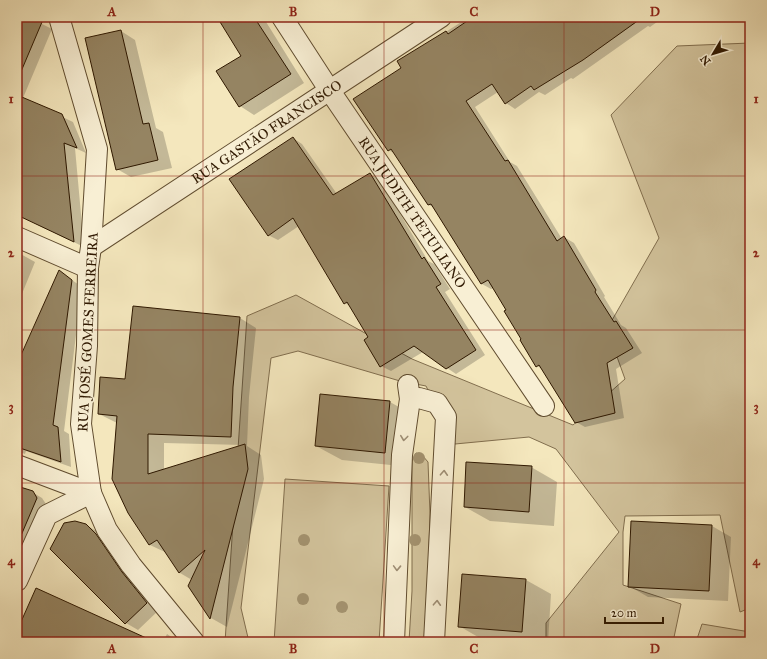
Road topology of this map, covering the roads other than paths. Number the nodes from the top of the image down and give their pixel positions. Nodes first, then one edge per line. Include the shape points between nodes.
1 (59, 17) edge
2 (282, 17) edge
3 (441, 17) edge
4 (330, 91) junction
5 (17, 237) edge
6 (91, 247) junction
7 (88, 268) junction
8 (544, 406) dead end
9 (17, 465) edge
10 (91, 494) junction
11 (17, 581) edge
12 (194, 642) edge
13 (394, 642) edge
14 (434, 642) edge

1 - 6 street, RUA JOSÉ GOMES FERREIRA via 97,149
2 - 4 street, RUA JUDITH TETULIANO
3 - 4 street, RUA GASTÃO FRANCISCO
4 - 6 street, RUA GASTÃO FRANCISCO
4 - 8 street, RUA JUDITH TETULIANO
5 - 7 street
6 - 7 street, RUA JOSÉ GOMES FERREIRA
7 - 10 street, RUA JOSÉ GOMES FERREIRA via 87,346 81,424
9 - 10 street
10 - 11 street via 47,515
10 - 12 street, RUA JOSÉ GOMES FERREIRA via 107,530
14 -> 13 street via 446,417 437,403 409,392 402,455

